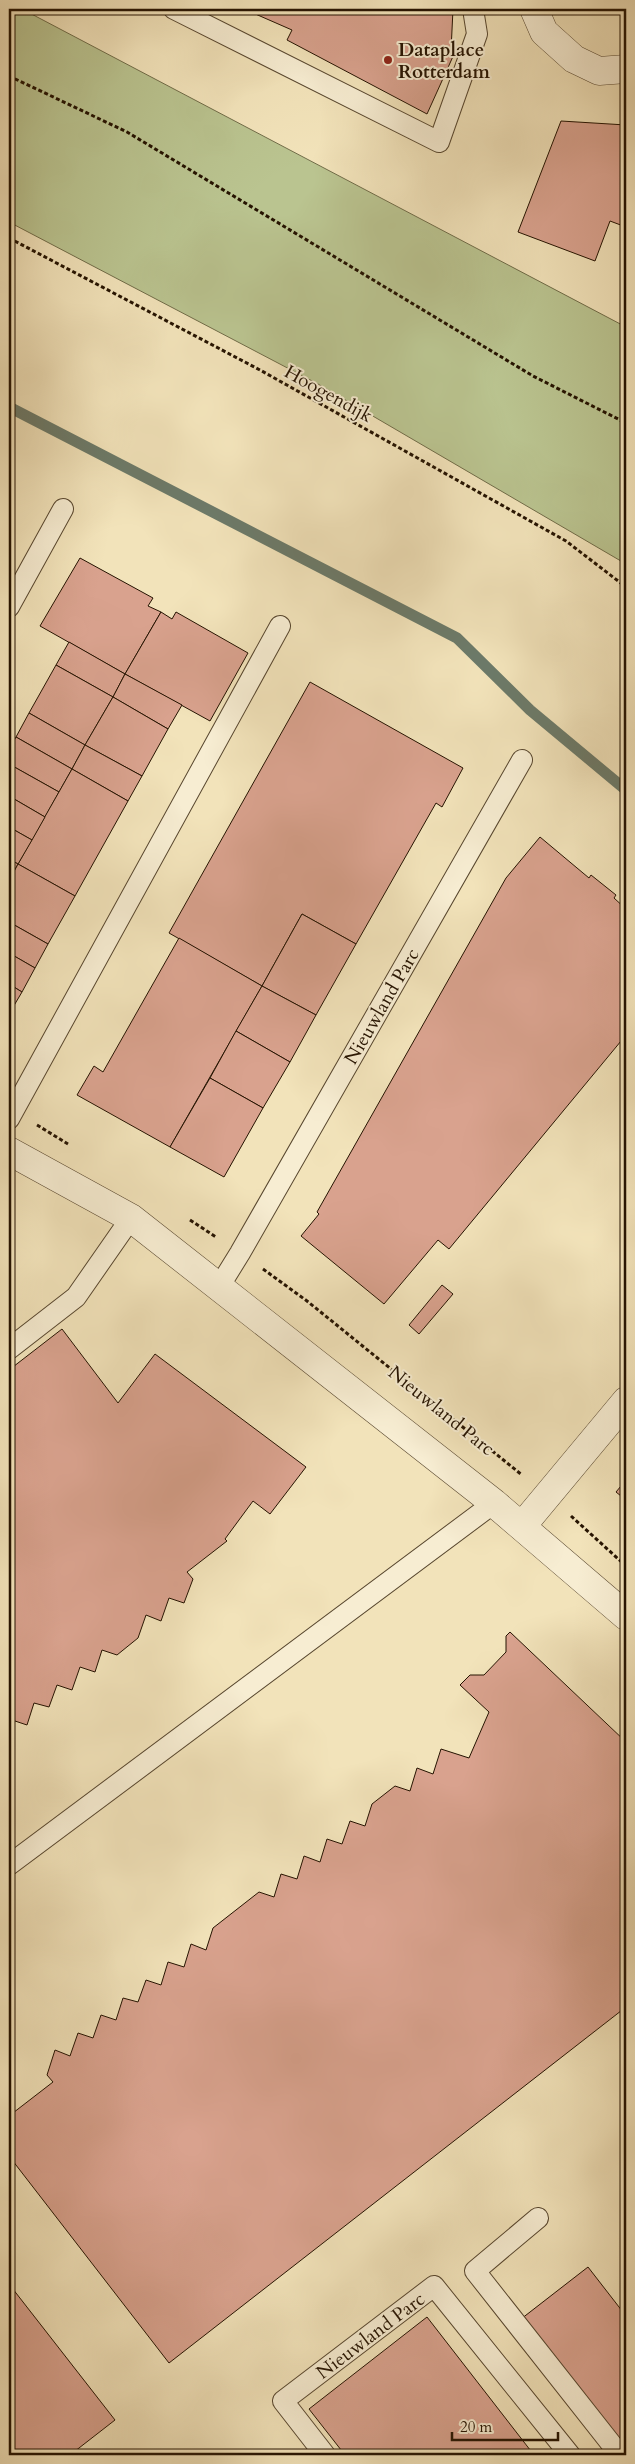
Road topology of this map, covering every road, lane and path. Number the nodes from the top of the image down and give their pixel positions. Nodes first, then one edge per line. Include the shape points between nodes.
1 (174, 9) edge
2 (473, 9) edge
3 (534, 9) edge
4 (202, 15) edge
5 (626, 69) edge
6 (9, 76) edge
7 (9, 238) edge
8 (626, 423) edge
9 (63, 509) dead end
10 (626, 587) edge
11 (9, 607) edge
12 (280, 626) dead end
13 (522, 760) dead end
14 (11, 1115) edge
15 (71, 1146) dead end
16 (9, 1151) edge
17 (185, 1217) dead end
18 (131, 1218) junction
19 (240, 1253) junction
20 (219, 1287) junction
21 (9, 1349) edge
22 (626, 1401) edge
23 (548, 1496) junction
24 (494, 1503) junction
25 (522, 1526) junction
26 (626, 1566) edge
27 (626, 1616) edge
28 (9, 1865) edge
29 (538, 2218) dead end
30 (325, 2455) edge
31 (570, 2455) edge
32 (620, 2455) edge

1 - 4 lane
2 - 4 lane via 477,34 439,142
3 - 5 street via 544,32 574,58 599,71
6 - 8 path via 127,132 533,376
7 - 10 path, Hoogendijk via 260,370 566,541
9 - 11 lane
12 - 14 lane
13 - 19 lane, Nieuwland Parc
14 - 15 path
16 - 18 street
17 - 19 path, Nieuwland Parc
18 - 20 street
18 - 21 lane via 76,1297
19 - 20 lane, Nieuwland Parc
19 - 23 path, Nieuwland Parc via 308,1301
20 - 24 street
22 - 23 street
23 - 25 street
23 - 26 path, Nieuwland Parc
24 - 25 street
24 - 28 lane
25 - 27 street
29 - 32 lane via 475,2271
30 - 31 lane, Nieuwland Parc via 283,2401 434,2286

